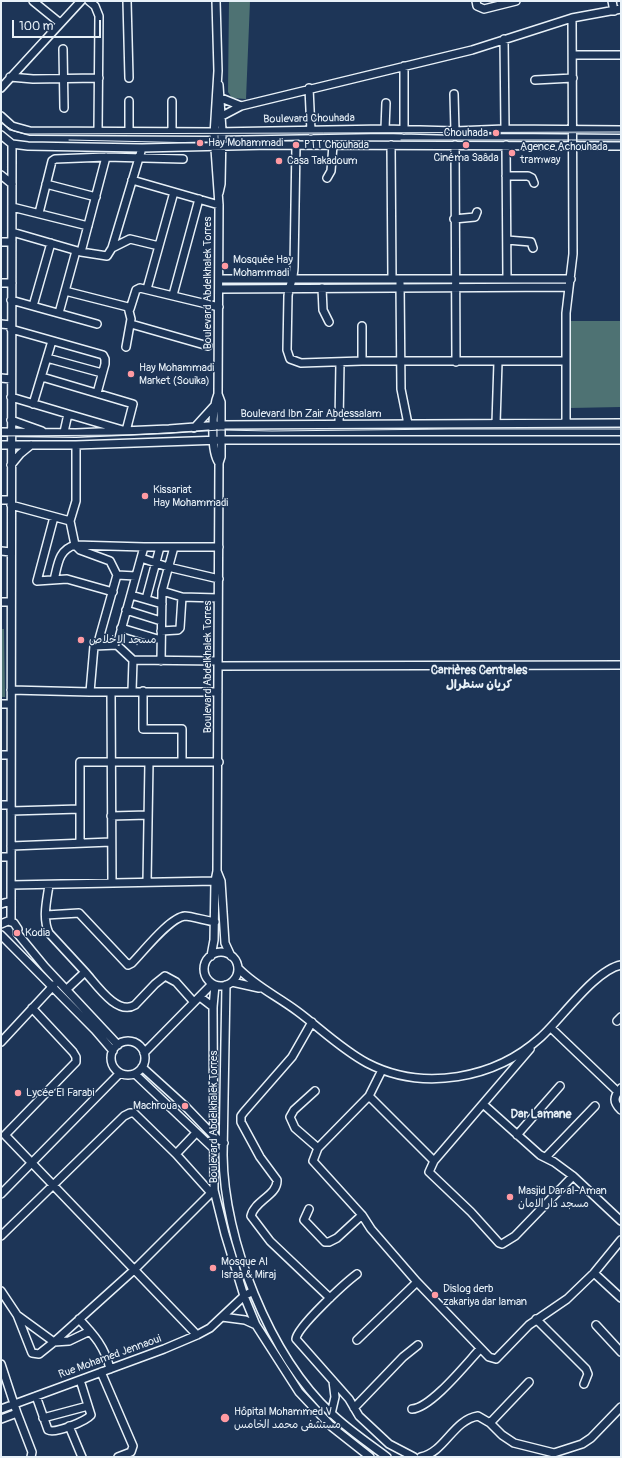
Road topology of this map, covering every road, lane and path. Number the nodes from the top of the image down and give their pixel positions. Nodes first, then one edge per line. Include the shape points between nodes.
1 (33, 1) edge
2 (81, 1) edge
3 (89, 1) edge
4 (127, 1) edge
5 (216, 1) edge
6 (476, 1) edge
7 (516, 1) edge
8 (612, 1) edge
9 (508, 2) edge
10 (618, 10) edge
11 (572, 18) junction
12 (60, 23) junction
13 (504, 39) junction
14 (63, 49) dead end
15 (573, 55) junction
16 (621, 55) edge
17 (404, 66) junction
18 (218, 71) junction
19 (10, 77) junction
20 (64, 78) junction
21 (99, 78) junction
22 (129, 78) dead end
23 (573, 78) junction
24 (535, 80) dead end
25 (1, 88) edge
26 (309, 88) junction
27 (454, 94) dead end
28 (221, 98) junction
29 (129, 101) dead end
30 (172, 101) dead end
31 (386, 103) dead end
32 (241, 106) junction
33 (64, 108) dead end
34 (1, 116) edge
35 (222, 116) junction
36 (385, 129) junction
37 (505, 129) junction
38 (311, 130) junction
39 (404, 130) junction
40 (572, 130) junction
41 (621, 130) edge
42 (98, 131) junction
43 (129, 131) junction
44 (172, 131) junction
45 (222, 131) junction
46 (455, 131) junction
47 (214, 132) junction
48 (1, 135) edge
49 (12, 144) junction
50 (296, 145) junction
51 (333, 145) junction
52 (391, 145) junction
53 (455, 145) junction
54 (506, 145) junction
55 (573, 146) junction
56 (621, 146) edge
57 (217, 147) junction
58 (142, 148) junction
59 (106, 158) junction
60 (140, 158) junction
61 (184, 159) dead end
62 (506, 176) junction
63 (327, 178) dead end
64 (2, 180) edge
65 (132, 180) junction
66 (534, 183) dead end
67 (12, 184) junction
68 (46, 184) junction
69 (174, 192) junction
70 (96, 197) junction
71 (199, 199) junction
72 (219, 205) junction
73 (12, 207) junction
74 (477, 212) dead end
75 (38, 213) junction
76 (454, 219) junction
77 (88, 226) junction
78 (12, 232) junction
79 (117, 232) junction
80 (130, 238) junction
81 (507, 240) junction
82 (1, 242) edge
83 (12, 242) junction
84 (51, 243) junction
85 (159, 246) junction
86 (112, 248) junction
87 (533, 248) dead end
88 (78, 251) junction
89 (219, 279) junction
90 (294, 279) junction
91 (392, 279) junction
92 (400, 279) junction
93 (455, 279) junction
94 (507, 279) junction
95 (571, 279) junction
96 (1, 283) edge
97 (12, 283) junction
98 (455, 287) junction
99 (569, 287) junction
100 (289, 288) junction
101 (322, 288) junction
102 (400, 288) junction
103 (147, 289) junction
104 (219, 289) junction
105 (64, 291) junction
106 (174, 295) junction
107 (12, 300) junction
108 (33, 306) junction
109 (219, 307) junction
110 (130, 309) junction
111 (59, 313) junction
112 (329, 322) dead end
113 (1, 324) edge
114 (97, 324) dead end
115 (131, 324) junction
116 (362, 326) dead end
117 (11, 327) junction
118 (52, 341) junction
119 (208, 346) dead end
120 (126, 347) dead end
121 (47, 358) junction
122 (362, 361) junction
123 (566, 361) junction
124 (340, 362) junction
125 (401, 362) junction
126 (456, 362) junction
127 (498, 362) junction
128 (102, 373) junction
129 (42, 376) junction
130 (1, 378) edge
131 (11, 379) junction
132 (97, 393) junction
133 (218, 394) junction
134 (11, 397) junction
135 (33, 404) junction
136 (214, 406) junction
137 (68, 414) junction
138 (11, 420) junction
139 (496, 423) junction
140 (566, 423) junction
141 (621, 423) edge
142 (339, 424) junction
143 (408, 424) junction
144 (218, 425) junction
145 (194, 428) junction
146 (126, 431) junction
147 (1, 432) edge
148 (11, 432) junction
149 (44, 432) junction
150 (64, 432) junction
151 (218, 440) junction
152 (621, 440) edge
153 (1, 445) edge
154 (11, 445) junction
155 (31, 445) junction
156 (76, 445) junction
157 (11, 465) junction
158 (1, 500) edge
159 (11, 502) junction
160 (54, 517) junction
161 (70, 521) junction
162 (75, 545) junction
163 (144, 547) junction
164 (160, 547) junction
165 (174, 547) junction
166 (219, 547) junction
167 (1, 551) edge
168 (11, 552) junction
169 (141, 558) junction
170 (156, 563) junction
171 (168, 567) junction
172 (118, 575) junction
173 (136, 576) junction
174 (219, 579) junction
175 (54, 580) junction
176 (162, 591) junction
177 (113, 592) junction
178 (131, 595) junction
179 (182, 597) junction
180 (218, 598) junction
181 (146, 599) junction
182 (1, 602) edge
183 (11, 602) junction
184 (162, 604) junction
185 (126, 610) junction
186 (161, 621) junction
187 (121, 628) junction
188 (161, 631) junction
189 (161, 640) junction
190 (117, 645) junction
191 (98, 646) junction
192 (133, 660) junction
193 (160, 661) junction
194 (218, 663) junction
195 (621, 665) edge
196 (11, 690) junction
197 (132, 691) junction
198 (143, 691) junction
199 (90, 692) junction
200 (111, 692) junction
201 (218, 692) junction
202 (1, 704) edge
203 (11, 704) junction
204 (1, 755) edge
205 (11, 755) junction
206 (111, 761) junction
207 (148, 762) junction
208 (182, 762) junction
209 (219, 762) junction
210 (1, 805) edge
211 (11, 808) junction
212 (80, 809) junction
213 (148, 815) junction
214 (111, 816) junction
215 (112, 842) junction
216 (80, 843) junction
217 (11, 846) junction
218 (1, 857) edge
219 (11, 857) junction
220 (217, 871) junction
221 (215, 881) junction
222 (147, 882) junction
223 (112, 883) junction
224 (49, 884) junction
225 (11, 885) junction
226 (11, 901) junction
227 (1, 904) edge
228 (46, 915) junction
229 (4, 921) edge
230 (215, 922) junction
231 (17, 933) junction
232 (2, 937) edge
233 (211, 956) junction
234 (233, 957) junction
235 (621, 965) edge
236 (238, 968) junction
237 (86, 972) junction
238 (58, 981) junction
239 (212, 984) junction
240 (229, 984) junction
241 (52, 987) junction
242 (264, 989) junction
243 (67, 990) junction
244 (200, 998) junction
245 (192, 1000) junction
246 (213, 1007) junction
247 (32, 1008) junction
248 (312, 1022) junction
249 (551, 1028) junction
250 (538, 1040) junction
251 (1, 1042) edge
252 (115, 1048) junction
253 (143, 1051) junction
254 (142, 1067) junction
255 (382, 1070) junction
256 (118, 1072) junction
257 (135, 1074) junction
258 (560, 1086) dead end
259 (619, 1090) edge
260 (315, 1091) dead end
261 (369, 1096) junction
262 (483, 1104) junction
263 (595, 1106) dead end
264 (621, 1110) edge
265 (196, 1133) junction
266 (517, 1135) junction
267 (3, 1136) edge
268 (214, 1136) junction
269 (224, 1143) junction
270 (318, 1148) junction
271 (213, 1150) junction
272 (176, 1154) junction
273 (223, 1155) junction
274 (546, 1157) junction
275 (434, 1161) junction
276 (30, 1162) junction
277 (573, 1176) junction
278 (52, 1185) junction
279 (1, 1188) edge
280 (213, 1191) junction
281 (1, 1194) edge
282 (309, 1209) dead end
283 (362, 1216) junction
284 (621, 1221) edge
285 (1, 1236) edge
286 (621, 1240) edge
287 (134, 1270) junction
288 (594, 1273) junction
289 (356, 1274) dead end
290 (417, 1282) junction
291 (1, 1291) edge
292 (253, 1291) junction
293 (244, 1296) junction
294 (330, 1298) junction
295 (621, 1298) edge
296 (17, 1316) junction
297 (222, 1317) junction
298 (536, 1319) junction
299 (79, 1320) junction
300 (256, 1325) junction
301 (596, 1325) dead end
302 (90, 1331) junction
303 (197, 1335) junction
304 (357, 1340) dead end
305 (54, 1342) junction
306 (418, 1346) dead end
307 (480, 1349) junction
308 (621, 1352) edge
309 (1, 1364) edge
310 (110, 1369) junction
311 (101, 1372) junction
312 (80, 1380) junction
313 (333, 1381) junction
314 (529, 1382) dead end
315 (584, 1384) dead end
316 (36, 1396) junction
317 (14, 1404) junction
318 (88, 1406) junction
319 (621, 1407) edge
320 (354, 1408) junction
321 (1, 1409) edge
322 (412, 1409) dead end
323 (17, 1414) junction
324 (332, 1414) junction
325 (44, 1418) junction
326 (1, 1419) edge
327 (490, 1423) junction
328 (69, 1426) junction
329 (32, 1457) edge
330 (82, 1457) edge
331 (118, 1457) edge
332 (370, 1457) edge
333 (387, 1457) edge
334 (414, 1457) edge
335 (421, 1457) edge

1 - 12 street
2 - 12 street
3 - 21 street via 95,6 99,16
4 - 22 street
5 - 18 street, Boulevard Abdelkhalek Torres
6 - 9 street via 477,6 484,9
7 - 9 street
8 - 10 street
10 - 11 street
11 - 13 street
11 - 15 street
12 - 19 street
13 - 17 street via 472,50
13 - 37 street
14 - 20 street
15 - 16 street
15 - 23 street
17 - 26 street
17 - 39 street
18 - 28 street, Boulevard Abdelkhalek Torres
18 - 47 street, Boulevard Abdelkhalek Torres
19 - 20 street
19 - 25 street
20 - 21 street
20 - 33 street
21 - 42 street
23 - 24 street
23 - 40 street
26 - 32 street
26 - 38 street
27 - 46 street
28 - 32 street
28 - 35 street, Boulevard Abdelkhalek Torres
29 - 43 street
30 - 44 street
31 - 36 street
32 - 35 street
34 - 42 street, Boulevard Chouhada via 12,126 30,131
35 - 45 street, Boulevard Abdelkhalek Torres
36 - 38 street, Boulevard Chouhada
36 - 39 street, Boulevard Chouhada
37 - 40 street, Boulevard Chouhada
37 - 46 street, Boulevard Chouhada
38 - 45 street, Boulevard Chouhada
39 - 46 street, Boulevard Chouhada
40 - 41 street, Boulevard Chouhada
40 - 55 street
42 - 43 street, Boulevard Chouhada
43 - 44 street, Boulevard Chouhada
44 - 47 street, Boulevard Chouhada
45 - 47 street, Boulevard Chouhada
45 - 57 street, Boulevard Abdelkhalek Torres
47 - 57 street, Boulevard Abdelkhalek Torres
48 - 49 street
49 - 58 street
49 - 67 street
50 - 51 street
50 - 57 street
50 - 90 street
51 - 52 street
51 - 63 street via 331,171
52 - 53 street
52 - 91 street
53 - 54 street
53 - 76 street
54 - 55 street
54 - 62 street
55 - 56 street
55 - 95 street
57 - 58 street
57 - 72 street, Boulevard Abdelkhalek Torres via 221,184
58 - 60 street
59 - 60 street
59 - 68 street via 55,159
59 - 70 street
60 - 61 street
60 - 65 street
62 - 66 street via 528,176
62 - 81 street
64 - 67 street
65 - 69 street
65 - 79 street
67 - 73 street
68 - 70 street
68 - 75 street
69 - 71 street
69 - 85 street
70 - 77 street
71 - 72 street
71 - 106 street
72 - 89 street, Boulevard Abdelkhalek Torres
73 - 75 street
73 - 78 street
74 - 76 street via 475,217 470,219
75 - 77 street
76 - 93 street
77 - 88 street
78 - 83 street
78 - 84 street
79 - 80 street
79 - 86 street
80 - 85 street
80 - 86 street
81 - 87 street via 528,240
81 - 94 street
82 - 83 street
83 - 97 street
84 - 88 street
84 - 108 street
85 - 103 street
86 - 88 street via 105,257
88 - 105 street
89 - 90 street
89 - 104 street, Boulevard Abdelkhalek Torres
90 - 91 street
90 - 100 street
91 - 92 street
92 - 93 street
92 - 102 street
93 - 94 street
93 - 98 street
94 - 95 street
95 - 99 street
96 - 97 street
97 - 107 street
98 - 99 street
98 - 102 street
98 - 126 street
99 - 123 street
100 - 101 street
100 - 104 street
100 - 124 street via 287,356 301,364
101 - 102 street
101 - 112 street via 323,310
102 - 125 street
103 - 106 street
103 - 110 street via 136,290
104 - 109 street, Boulevard Abdelkhalek Torres
105 - 110 street
105 - 111 street
106 - 109 street
107 - 108 street
107 - 117 street
108 - 111 street
109 - 133 street, Boulevard Abdelkhalek Torres
110 - 115 street
111 - 114 street
113 - 117 street
115 - 119 street
115 - 120 street
116 - 122 street
117 - 118 street
117 - 131 street
118 - 121 street
118 - 128 street via 103,356 105,359
121 - 128 street
121 - 129 street
122 - 124 street
122 - 125 street
123 - 127 street
123 - 140 street
124 - 142 street
125 - 126 street
125 - 143 street via 402,389
126 - 127 street
127 - 139 street
128 - 132 street
129 - 132 street
129 - 135 street
130 - 131 street
131 - 134 street
132 - 146 street via 133,404
133 - 136 street, Boulevard Abdelkhalek Torres
133 - 144 street, Boulevard Abdelkhalek Torres via 221,402
134 - 135 street
134 - 138 street
135 - 137 street
136 - 144 street, Boulevard Abdelkhalek Torres
136 - 145 street
137 - 146 street
137 - 150 street
138 - 148 street
138 - 149 street
139 - 140 street, Boulevard Ibn Zair Abdessalam
139 - 143 street, Boulevard Ibn Zair Abdessalam
140 - 141 street, Boulevard Ibn Zair Abdessalam
142 - 143 street, Boulevard Ibn Zair Abdessalam
142 - 144 street, Boulevard Ibn Zair Abdessalam
144 - 145 street, Boulevard Ibn Zair Abdessalam
144 - 151 street, Boulevard Abdelkhalek Torres
145 - 146 street, Boulevard Ibn Zair Abdessalam
146 - 150 street, Boulevard Ibn Zair Abdessalam
147 - 148 street, Boulevard Ibn Zair Abdessalam
148 - 149 street, Boulevard Ibn Zair Abdessalam
148 - 154 street
149 - 150 street, Boulevard Ibn Zair Abdessalam
151 - 152 street
151 - 156 street
151 - 166 street, Boulevard Abdelkhalek Torres via 215,457 219,462
153 - 154 street
154 - 155 street
154 - 157 street
155 - 156 street
155 - 157 street
156 - 161 street via 76,501
157 - 159 street
158 - 159 street
159 - 160 street
159 - 168 street
160 - 161 street
160 - 175 street via 37,581
161 - 162 street
162 - 163 street
162 - 172 street via 80,550 110,561
162 - 175 street via 62,551
163 - 164 street
163 - 169 street
164 - 165 street
164 - 170 street
165 - 166 street
165 - 171 street
166 - 174 street, Boulevard Abdelkhalek Torres
167 - 168 street
168 - 183 street
169 - 170 street
169 - 173 street
170 - 171 street
170 - 181 street
171 - 174 street
171 - 176 street
172 - 173 street
172 - 177 street
173 - 178 street
174 - 180 street, Boulevard Abdelkhalek Torres
175 - 177 street via 67,579
176 - 179 street
176 - 184 street
177 - 191 street
178 - 181 street
178 - 185 street
179 - 180 street
179 - 188 street via 180,628
180 - 194 street, Boulevard Abdelkhalek Torres
181 - 184 street
182 - 183 street
183 - 196 street
184 - 186 street
185 - 186 street
185 - 187 street
186 - 188 street
187 - 189 street
187 - 190 street
188 - 189 street
189 - 193 street
190 - 191 street
190 - 192 street
191 - 199 street via 94,646
192 - 193 street
192 - 197 street
193 - 194 street
194 - 195 street
194 - 201 street, Boulevard Abdelkhalek Torres
196 - 199 street
196 - 203 street
197 - 198 street
197 - 200 street
198 - 201 street
198 - 208 street via 144,730 182,729
199 - 200 street
200 - 206 street
201 - 209 street, Boulevard Abdelkhalek Torres
202 - 203 street
203 - 205 street
204 - 205 street
205 - 211 street
206 - 207 street
206 - 212 street via 80,762
206 - 214 street
207 - 208 street
207 - 213 street
208 - 209 street
209 - 220 street, Boulevard Abdelkhalek Torres
210 - 211 street
211 - 212 street
211 - 217 street
212 - 216 street
213 - 214 street
213 - 222 street
214 - 215 street
215 - 216 street
215 - 223 street
216 - 217 street
217 - 219 street
218 - 219 street
219 - 225 street
220 - 221 street, Boulevard Abdelkhalek Torres
220 - 234 street, Boulevard Abdelkhalek Torres via 222,888 225,943
221 - 222 street
221 - 230 street, Boulevard Abdelkhalek Torres
222 - 223 street
223 - 224 street
224 - 225 street
224 - 228 street
225 - 226 street
226 - 227 street
226 - 229 street
228 - 230 street via 79,913 128,965 178,918 186,916
228 - 237 street via 49,933
229 - 231 street via 16,926
230 - 233 street, Boulevard Abdelkhalek Torres
231 - 232 street via 12,938
231 - 238 street
232 - 241 street
233 - 234 street via 220,952
233 - 239 street via 204,968 206,978
234 - 236 street
235 - 249 street via 613,966 596,980
236 - 240 street via 238,973
236 - 242 street
237 - 243 street
237 - 245 street via 110,1000 121,1007 135,1006 165,976 176,982
238 - 241 street
238 - 243 street
239 - 240 street
239 - 244 street
239 - 245 street
239 - 246 street, Boulevard Abdelkhalek Torres
240 - 242 street
240 - 269 street, Boulevard Abdelkhalek Torres
241 - 247 street
241 - 252 street
242 - 248 street
243 - 252 street
244 - 246 street
244 - 253 street
245 - 253 street
246 - 268 street, Boulevard Abdelkhalek Torres
247 - 251 street
247 - 267 street via 73,1052 76,1062
248 - 255 street via 354,1056
248 - 294 street via 292,1057 244,1112 241,1122 260,1157 278,1180 251,1216 270,1241
249 - 250 street
249 - 259 street
250 - 255 street via 507,1061 460,1077 435,1079
250 - 262 street
252 - 253 street via 128,1042 134,1043
252 - 256 street via 112,1062
253 - 254 street via 145,1060
254 - 257 street
254 - 268 street
255 - 261 street
256 - 257 street
256 - 276 street
257 - 265 street
258 - 266 street
259 - 264 street via 614,1102
260 - 270 street via 290,1117 294,1128
261 - 270 street
261 - 275 street
262 - 266 street
262 - 275 street
263 - 274 street
265 - 271 street
265 - 272 street
266 - 274 street via 540,1155
267 - 276 street
268 - 269 street
268 - 271 street, Boulevard Abdelkhalek Torres
269 - 273 street, Boulevard Abdelkhalek Torres
270 - 283 street via 313,1161
271 - 273 street
271 - 280 street, Boulevard Abdelkhalek Torres
272 - 278 street via 134,1113 130,1113
272 - 280 street
273 - 292 street, Boulevard Abdelkhalek Torres via 228,1204
274 - 277 street
275 - 277 street via 429,1172 502,1244 515,1236
276 - 278 street
276 - 279 street
276 - 281 street
277 - 284 street
278 - 285 street
278 - 287 street
280 - 287 street
280 - 293 street, Boulevard Abdelkhalek Torres
282 - 283 street via 304,1220 325,1242 337,1238
283 - 290 street via 370,1229
286 - 288 street
287 - 299 street
287 - 303 street
288 - 295 street
288 - 298 street via 567,1299
289 - 294 street
290 - 304 street
290 - 307 street
291 - 296 street
292 - 293 street, Rue Mohamed Jennaoui
292 - 324 street, Boulevard Abdelkhalek Torres via 280,1347 297,1373
293 - 297 street, Rue Mohamed Jennaoui
293 - 300 street, Boulevard Abdelkhalek Torres
294 - 313 street via 300,1330 296,1339
296 - 305 street
296 - 305 street via 32,1353 38,1354
297 - 300 street via 245,1320
297 - 303 street, Rue Mohamed Jennaoui
298 - 307 street via 496,1358 489,1357
298 - 315 street via 586,1369 588,1374
299 - 302 street
299 - 305 street
300 - 332 street, Boulevard Abdelkhalek Torres via 299,1392 332,1427
301 - 308 street
302 - 305 street via 68,1341
302 - 310 street via 104,1350
303 - 310 street, Rue Mohamed Jennaoui
306 - 320 street via 403,1357
307 - 322 street via 431,1401 420,1408
309 - 317 street
310 - 311 street, Rue Mohamed Jennaoui
311 - 312 street, Rue Mohamed Jennaoui
311 - 331 street via 133,1446 131,1452
312 - 316 street, Rue Mohamed Jennaoui
312 - 318 street
313 - 320 street
313 - 324 street via 335,1397
314 - 327 street
316 - 317 street, Rue Mohamed Jennaoui
316 - 325 street
317 - 321 street, Rue Mohamed Jennaoui
317 - 323 street
318 - 325 street
318 - 328 street via 91,1417
319 - 327 street via 591,1438 582,1444 554,1453 514,1443
320 - 334 street via 389,1444
323 - 326 street
323 - 329 street
324 - 333 street, Boulevard Abdelkhalek Torres
325 - 328 street via 50,1431
327 - 335 street via 478,1416 467,1419 431,1454
328 - 330 street

